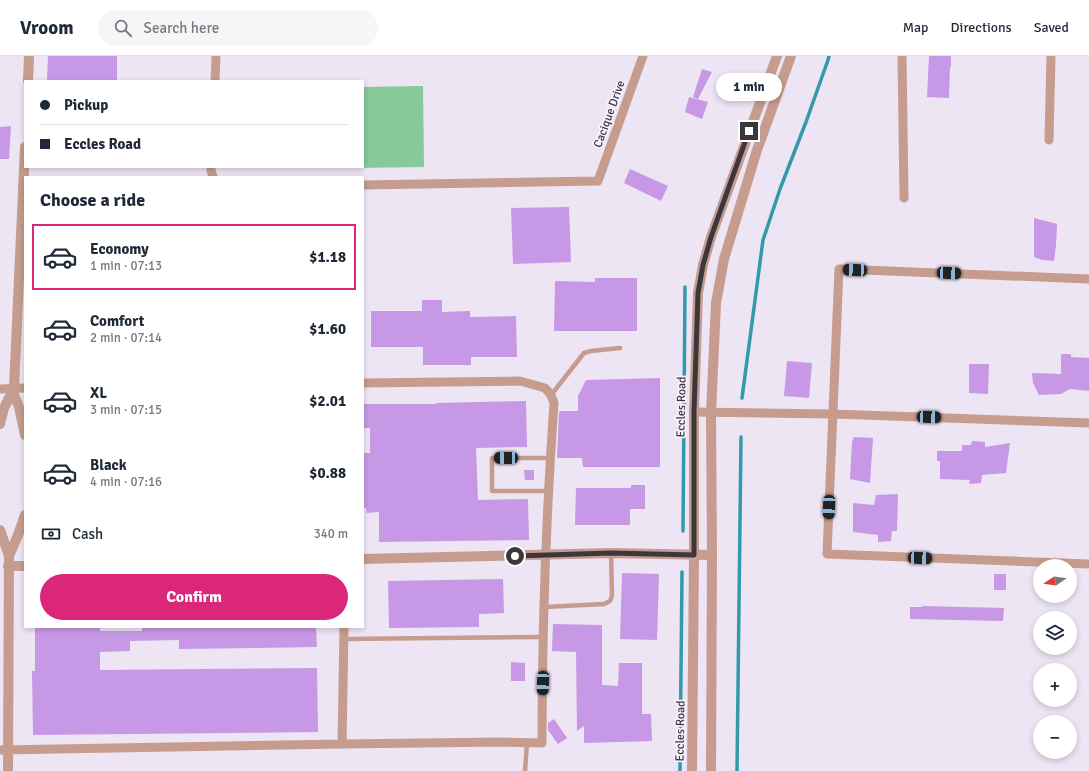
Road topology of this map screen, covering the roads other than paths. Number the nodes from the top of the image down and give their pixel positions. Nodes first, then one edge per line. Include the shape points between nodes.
1 (29, 56) edge
2 (216, 56) edge
3 (643, 56) edge
4 (777, 56) edge
5 (791, 56) edge
6 (902, 56) edge
7 (1051, 56) edge
8 (28, 80) edge
9 (215, 80) edge
10 (1049, 140) dead end
11 (24, 168) edge
12 (364, 186) edge
13 (904, 198) dead end
14 (1089, 279) edge
15 (620, 348) dead end
16 (364, 383) edge
17 (24, 388) edge
18 (0, 389) edge
19 (13, 390) junction
20 (550, 395) junction
21 (694, 412) junction
22 (711, 413) junction
23 (833, 414) junction
24 (1089, 423) edge
25 (0, 424) edge
26 (24, 430) edge
27 (550, 458) junction
28 (549, 491) junction
29 (24, 518) edge
30 (0, 530) edge
31 (611, 553) junction
32 (546, 555) junction
33 (694, 555) junction
34 (712, 555) junction
35 (364, 559) edge
36 (6, 563) edge
37 (1089, 564) edge
38 (24, 566) edge
39 (545, 607) junction
40 (344, 628) edge
41 (544, 637) junction
42 (344, 639) junction
43 (527, 743) junction
44 (342, 744) junction
45 (4, 750) edge
46 (8, 771) edge
47 (525, 771) edge
48 (692, 771) edge
49 (711, 771) edge

1 - 8 street
2 - 9 street
3 - 12 street, Cacique Drive via 598,181
4 - 21 street, Eccles Road via 703,265 698,293
5 - 22 street via 757,150 724,259 716,303
6 - 13 street
7 - 10 street
11 - 19 street
14 - 23 street via 839,269
15 - 20 lane via 584,353
16 - 20 street via 520,381 545,388
17 - 19 street
18 - 19 street
19 - 25 street
19 - 26 street
20 - 27 street via 554,403
21 - 22 street
21 - 33 street, Eccles Road
22 - 23 street
22 - 34 street
23 - 24 street
23 - 37 street via 828,554
27 - 28 street
27 - 28 lane via 492,458 492,491
28 - 32 street
29 - 36 street
30 - 36 street
31 - 32 street
31 - 33 street
31 - 39 lane via 610,601 604,604
32 - 35 street
32 - 39 street
33 - 34 street
33 - 48 street, Eccles Road
34 - 49 street
36 - 38 street
36 - 45 street
39 - 41 street
40 - 42 street
41 - 42 lane
41 - 43 street via 542,743
42 - 44 street
43 - 44 street
43 - 47 lane
44 - 45 street
45 - 46 street

